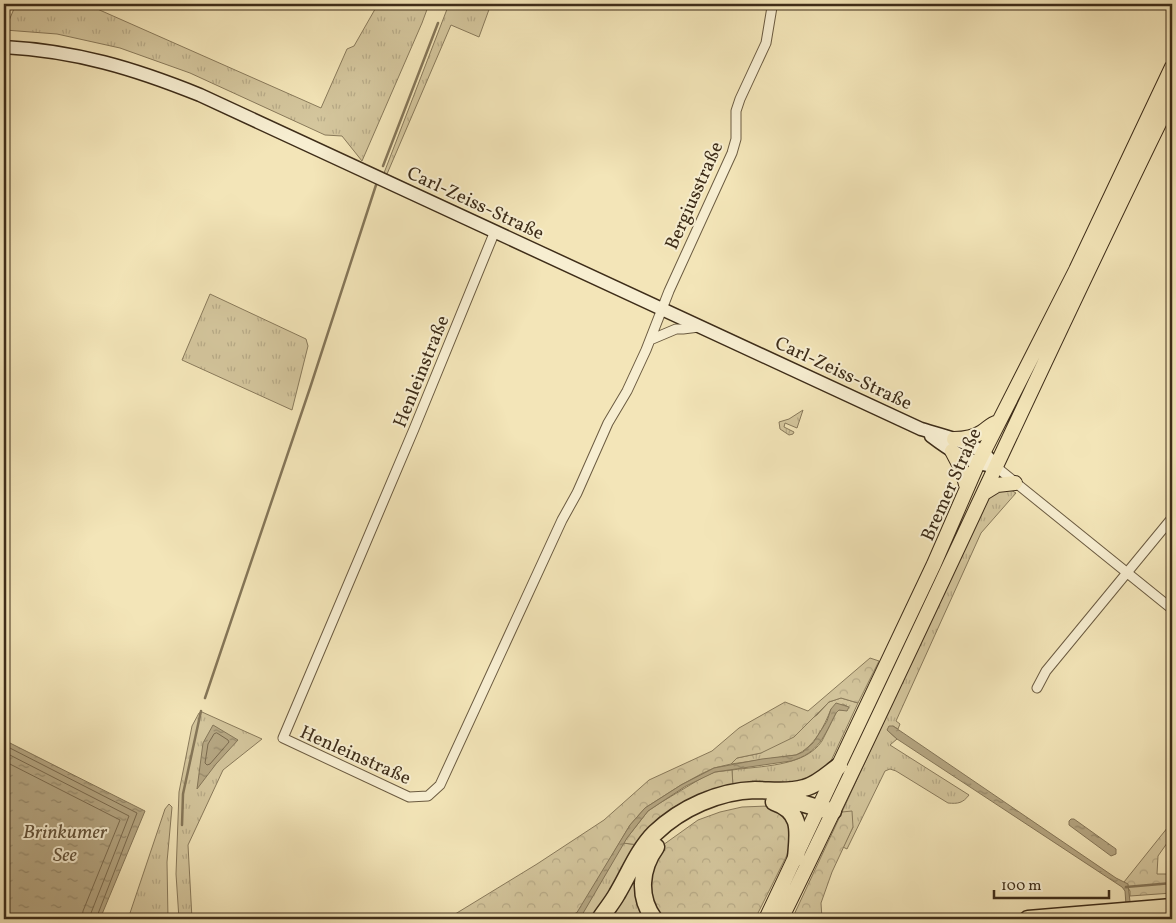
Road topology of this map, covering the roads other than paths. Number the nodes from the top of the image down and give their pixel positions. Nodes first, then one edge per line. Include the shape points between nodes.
1 (772, 7) dead end
2 (4, 47) edge
3 (1172, 67) edge
4 (1172, 97) edge
5 (495, 231) junction
6 (662, 309) junction
7 (700, 327) junction
8 (650, 340) junction
9 (999, 422) junction
10 (953, 445) junction
11 (981, 457) junction
12 (995, 466) junction
13 (1015, 483) junction
14 (966, 488) junction
15 (984, 493) junction
16 (1172, 518) edge
17 (1127, 572) junction
18 (1172, 609) edge
19 (1036, 688) dead end
20 (839, 766) junction
21 (791, 791) junction
22 (757, 799) junction
23 (824, 808) junction
24 (796, 858) junction
25 (1172, 907) edge
26 (600, 919) edge
27 (654, 919) edge
28 (766, 919) edge
29 (781, 919) edge
30 (1028, 919) edge

1 - 6 street, Bergiusstraße via 766,44 736,111 736,139 732,153
2 - 5 main road, Carl-Zeiss-Straße via 69,54 156,77
3 - 9 main road, Bremer Straße via 1076,270
4 - 12 main road, Bremer Straße
5 - 6 main road, Carl-Zeiss-Straße
5 - 8 street, Henleinstraße via 283,738 409,797 428,796 440,785 562,520
6 - 7 main road, Carl-Zeiss-Straße
6 - 8 street, Henleinstraße
7 - 8 street via 676,328
7 - 10 main road, Carl-Zeiss-Straße
9 - 10 main road
9 - 11 main road, Bremer Straße
10 - 11 main road, Carl-Zeiss-Straße
10 - 14 main road
11 - 12 main road, Carl-Zeiss-Straße
11 - 14 main road, Bremer Straße
12 - 13 street
12 - 15 main road, Bremer Straße
13 - 15 main road via 997,485
13 - 17 street
14 - 20 main road, Bremer Straße
15 - 23 main road, Bremer Straße via 956,556
16 - 17 street
17 - 18 street
17 - 19 street via 1046,671
20 - 21 highway via 816,783
20 - 23 main road, Bremer Straße
21 - 23 highway
21 - 26 highway via 752,790 704,801 682,812 645,846
22 - 23 highway via 784,798
22 - 24 highway via 779,803 792,812 798,829
22 - 27 highway via 726,803 702,811 661,841 645,866 643,883 646,906
23 - 24 main road, Bremer Straße
23 - 29 main road, Bremer Straße
24 - 28 main road, Bremer Straße
25 - 30 highway

